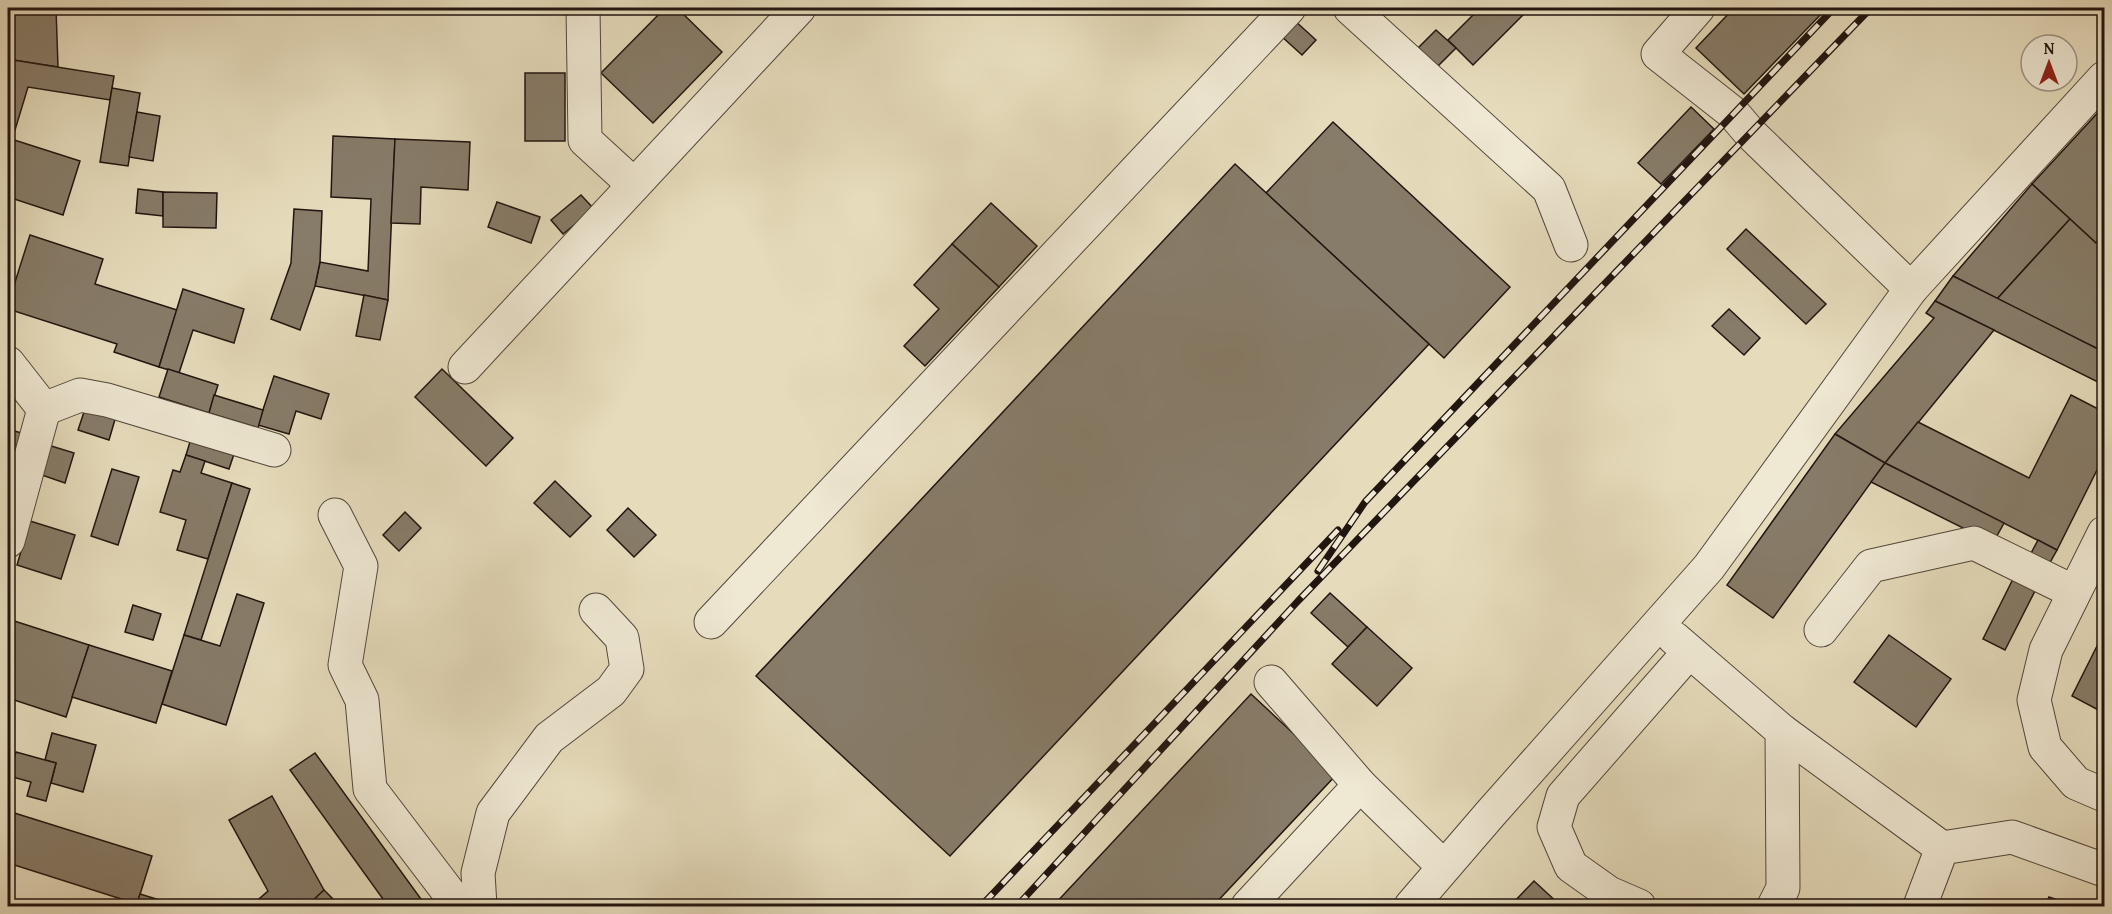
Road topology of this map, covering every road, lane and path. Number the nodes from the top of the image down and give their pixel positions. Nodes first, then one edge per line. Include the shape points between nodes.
1 (583, 8) edge
2 (799, 8) edge
3 (1288, 8) edge
4 (1350, 8) edge
5 (1698, 8) edge
6 (2104, 78) edge
7 (634, 185) junction
8 (1571, 245) dead end
9 (1911, 289) junction
10 (8, 363) edge
11 (465, 367) dead end
12 (44, 409) junction
13 (274, 450) dead end
14 (335, 515) dead end
15 (2104, 533) edge
16 (8, 541) edge
17 (2074, 592) junction
18 (596, 610) dead end
19 (711, 622) dead end
20 (1659, 624) junction
21 (1821, 630) dead end
22 (1689, 652) junction
23 (1271, 682) dead end
24 (1782, 731) junction
25 (1360, 785) junction
26 (2104, 795) edge
27 (1942, 848) junction
28 (1444, 867) junction
29 (2104, 870) edge
30 (459, 906) edge
31 (480, 906) edge
32 (1248, 906) edge
33 (1412, 906) edge
34 (1639, 906) edge
35 (1774, 906) edge
36 (1920, 906) edge

1 - 7 street via 585,140
2 - 7 street
3 - 19 street
4 - 8 street via 1549,189
5 - 9 street via 1658,54 1733,113
6 - 9 street
7 - 11 street
9 - 20 street via 1709,567
10 - 12 street
12 - 13 street via 80,395
12 - 16 street
14 - 30 street via 361,566 345,665 362,700 370,789
15 - 17 street
17 - 21 street via 1974,543 1871,566
17 - 26 street via 2046,650 2034,700 2045,747 2076,783
18 - 31 street via 622,638 627,669 611,692 549,738 493,813 478,873
20 - 22 street
20 - 28 street
22 - 24 street
22 - 34 street via 1563,796 1554,827 1571,867 1609,893
23 - 25 street
24 - 27 street
24 - 35 street via 1783,888
25 - 28 street
25 - 32 street
27 - 29 street via 2012,837
27 - 36 street
28 - 33 street

